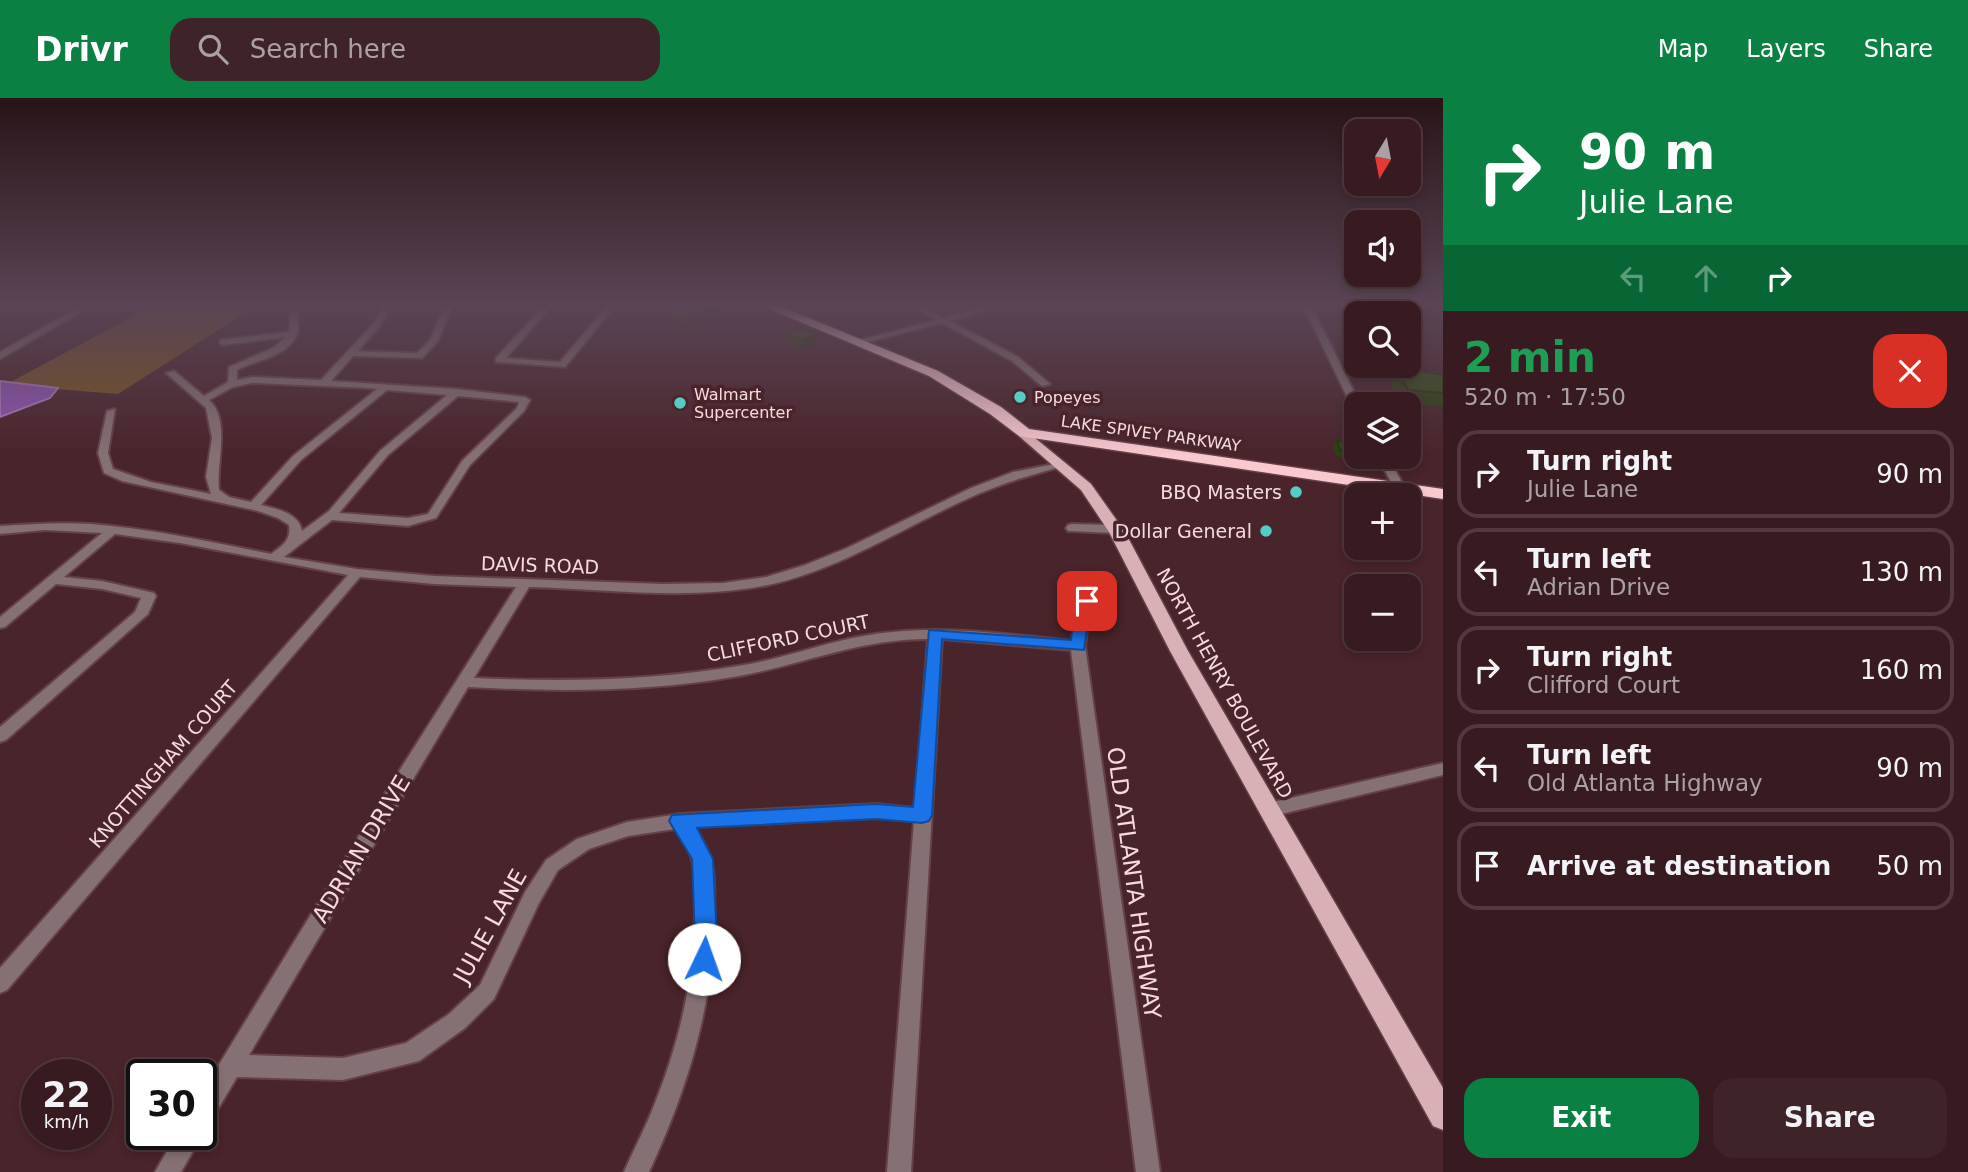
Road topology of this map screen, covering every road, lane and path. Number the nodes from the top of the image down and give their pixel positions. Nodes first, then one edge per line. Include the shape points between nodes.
1 (264, 355) edge
2 (347, 355) edge
3 (398, 355) edge
4 (420, 355) edge
5 (503, 355) edge
6 (570, 355) edge
7 (893, 355) edge
8 (1008, 355) edge
9 (1332, 355) edge
10 (171, 373) dead end
11 (324, 383) junction
12 (233, 384) junction
13 (1045, 384) dead end
14 (386, 386) junction
15 (457, 392) junction
16 (1350, 392) edge
17 (203, 400) junction
18 (112, 411) dead end
19 (1024, 433) junction
20 (1071, 441) junction
21 (1057, 462) junction
22 (1390, 483) edge
23 (1391, 483) edge
24 (1421, 486) edge
25 (1443, 488) edge
26 (1421, 489) edge
27 (1443, 494) edge
28 (226, 501) junction
29 (253, 507) junction
30 (330, 516) junction
31 (1072, 528) dead end
32 (1114, 529) junction
33 (0, 530) edge
34 (111, 531) junction
35 (293, 544) junction
36 (273, 559) junction
37 (358, 573) junction
38 (55, 580) junction
39 (524, 584) junction
40 (1087, 601) dead end
41 (0, 624) edge
42 (934, 634) junction
43 (1078, 646) junction
44 (464, 682) junction
45 (0, 736) edge
46 (1443, 769) edge
47 (1269, 810) junction
48 (922, 815) junction
49 (679, 821) junction
50 (0, 983) edge
51 (232, 1066) junction
52 (217, 1090) edge
53 (1443, 1116) edge
54 (181, 1150) edge
55 (167, 1172) edge
56 (636, 1172) edge
57 (899, 1172) edge
58 (1148, 1172) edge

1 - 12 street via 232,369
2 - 11 street
3 - 4 street
5 - 6 street via 499,360 562,365
7 - 19 highway, NORTH HENRY BOULEVARD via 944,378
8 - 13 street
9 - 16 street
10 - 17 street
11 - 12 street via 252,380
11 - 14 street
12 - 17 street
14 - 15 street
14 - 29 street via 297,458
15 - 30 street via 384,453
15 - 30 street via 517,397 526,403 466,463 432,516 408,522
17 - 28 street via 211,407 217,438 214,491
18 - 28 street via 103,453 108,471
19 - 20 highway, LAKE SPIVEY PARKWAY
19 - 21 main road, NORTH HENRY BOULEVARD
19 - 23 highway, LAKE SPIVEY PARKWAY via 1047,432
20 - 21 highway via 1056,446
20 - 22 highway, LAKE SPIVEY PARKWAY
21 - 32 main road, NORTH HENRY BOULEVARD via 1086,487
21 - 39 street, DAVIS ROAD via 983,488 788,577 724,587
24 - 25 highway, LAKE SPIVEY PARKWAY
26 - 27 highway, LAKE SPIVEY PARKWAY
28 - 29 street
29 - 35 street via 293,522
30 - 35 street
31 - 32 street
32 - 47 main road, NORTH HENRY BOULEVARD
33 - 34 street, DAVIS ROAD via 62,527
34 - 36 street, DAVIS ROAD via 197,540
34 - 38 street
35 - 36 street
36 - 37 street, DAVIS ROAD
37 - 39 street, DAVIS ROAD
37 - 50 street, KNOTTINGHAM COURT
38 - 41 street
38 - 45 street via 149,596 141,614
39 - 44 street, ADRIAN DRIVE
40 - 43 street, OLD ATLANTA HIGHWAY
42 - 43 street, CLIFFORD COURT
42 - 44 street, CLIFFORD COURT via 867,639 741,671 665,681
42 - 48 street
43 - 58 street, OLD ATLANTA HIGHWAY
44 - 51 street, ADRIAN DRIVE
46 - 47 street
47 - 53 main road, NORTH HENRY BOULEVARD
48 - 49 street, JULIE LANE via 876,811
48 - 57 street
49 - 51 street, JULIE LANE via 627,828 583,844 552,864 487,992 457,1021 411,1054 343,1069
49 - 56 street via 703,859 706,940 699,997 671,1099
51 - 52 street, ADRIAN DRIVE
54 - 55 street

